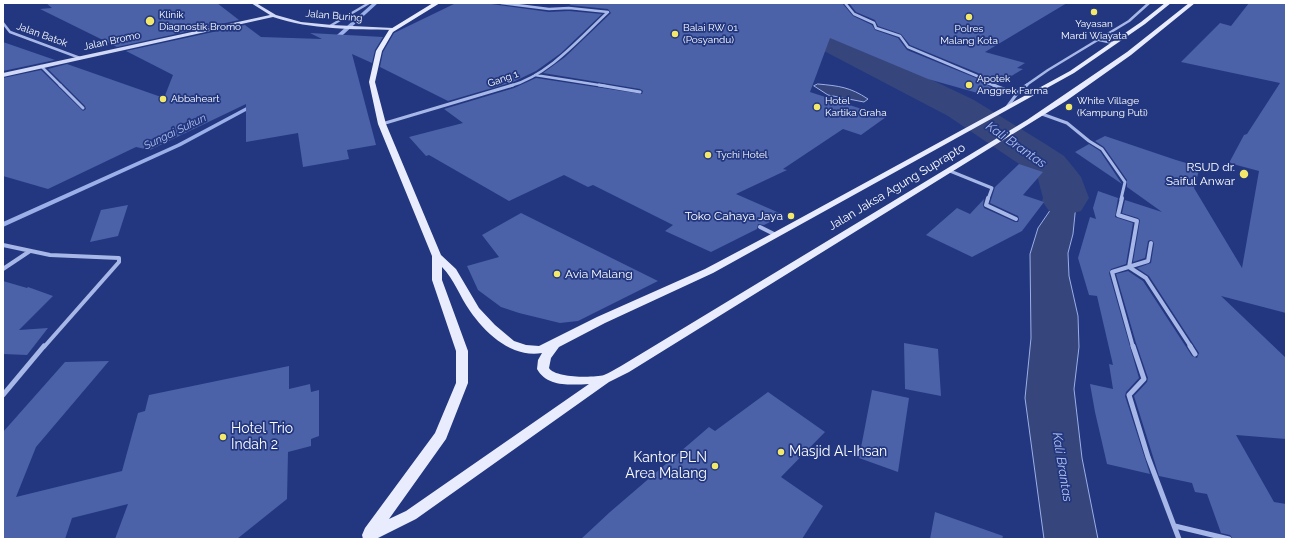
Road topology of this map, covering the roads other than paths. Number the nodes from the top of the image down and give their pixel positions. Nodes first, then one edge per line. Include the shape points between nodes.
1 (254, 3) edge
2 (369, 3) edge
3 (437, 3) edge
4 (501, 3) edge
5 (845, 3) edge
6 (1149, 3) edge
7 (1168, 3) edge
8 (1192, 3) edge
9 (273, 16) junction
10 (3, 23) edge
11 (330, 26) junction
12 (393, 29) junction
13 (1099, 40) junction
14 (1113, 43) junction
15 (80, 58) junction
16 (41, 66) junction
17 (3, 75) edge
18 (534, 75) junction
19 (640, 92) dead end
20 (1017, 94) junction
21 (1007, 107) junction
22 (82, 108) dead end
23 (1039, 116) junction
24 (382, 124) junction
25 (950, 171) junction
26 (1016, 219) dead end
27 (760, 227) dead end
28 (776, 235) junction
29 (1151, 243) dead end
30 (3, 245) edge
31 (30, 250) junction
32 (437, 256) junction
33 (1129, 267) junction
34 (3, 269) edge
35 (555, 344) junction
36 (1195, 354) dead end
37 (605, 379) junction
38 (3, 395) edge
39 (1175, 526) junction
40 (366, 537) edge
41 (1179, 539) edge
42 (1229, 539) edge

1 - 9 street, Jalan Buring
2 - 11 street
3 - 12 main road
4 - 18 street, Gang 1 via 608,12 558,59
5 - 20 street via 854,14 874,23 876,28 900,36 908,47
6 - 13 street, Jalan Jaksa Agung Suprapto via 1129,21
7 - 14 main road, Jalan Jaksa Agung Suprapto
8 - 23 main road, Jalan Jaksa Agung Suprapto via 1125,57
9 - 11 street, Jalan Buring
9 - 15 street, Jalan Bromo
10 - 15 street, Jalan Batok via 10,32 21,37
11 - 12 street, Jalan Buring
12 - 24 main road via 379,51 372,82
13 - 14 street
13 - 20 street, Jalan Jaksa Agung Suprapto via 1052,67
14 - 21 main road, Jalan Jaksa Agung Suprapto via 1072,72
15 - 16 street, Jalan Bromo
16 - 17 street, Jalan Bromo
16 - 22 street
18 - 19 street
18 - 24 street, Gang 1 via 514,85
20 - 21 street, Jalan Jaksa Agung Suprapto
21 - 28 main road, Jalan Jaksa Agung Suprapto
23 - 25 main road, Jalan Jaksa Agung Suprapto
23 - 33 street via 1067,122 1102,149 1126,182 1118,215 1137,221
24 - 32 main road
25 - 26 street via 992,188 986,205
25 - 37 main road, Jalan Jaksa Agung Suprapto
27 - 28 street
28 - 35 main road, Jalan Jaksa Agung Suprapto
29 - 33 street via 1148,261
30 - 31 street
31 - 34 street
31 - 38 street via 50,256 119,258 119,262
32 - 35 main road, Jalan Jaksa Agung Suprapto via 452,272 479,314 510,344 540,350
32 - 40 main road via 437,280 462,351 462,383 442,436
33 - 36 street via 1146,278
33 - 39 street via 1112,272 1125,322 1144,378 1129,395 1148,457
35 - 37 main road via 543,361 546,376 555,379
37 - 40 main road, Jalan Jaksa Agung Suprapto via 410,515
39 - 41 street
39 - 42 street

